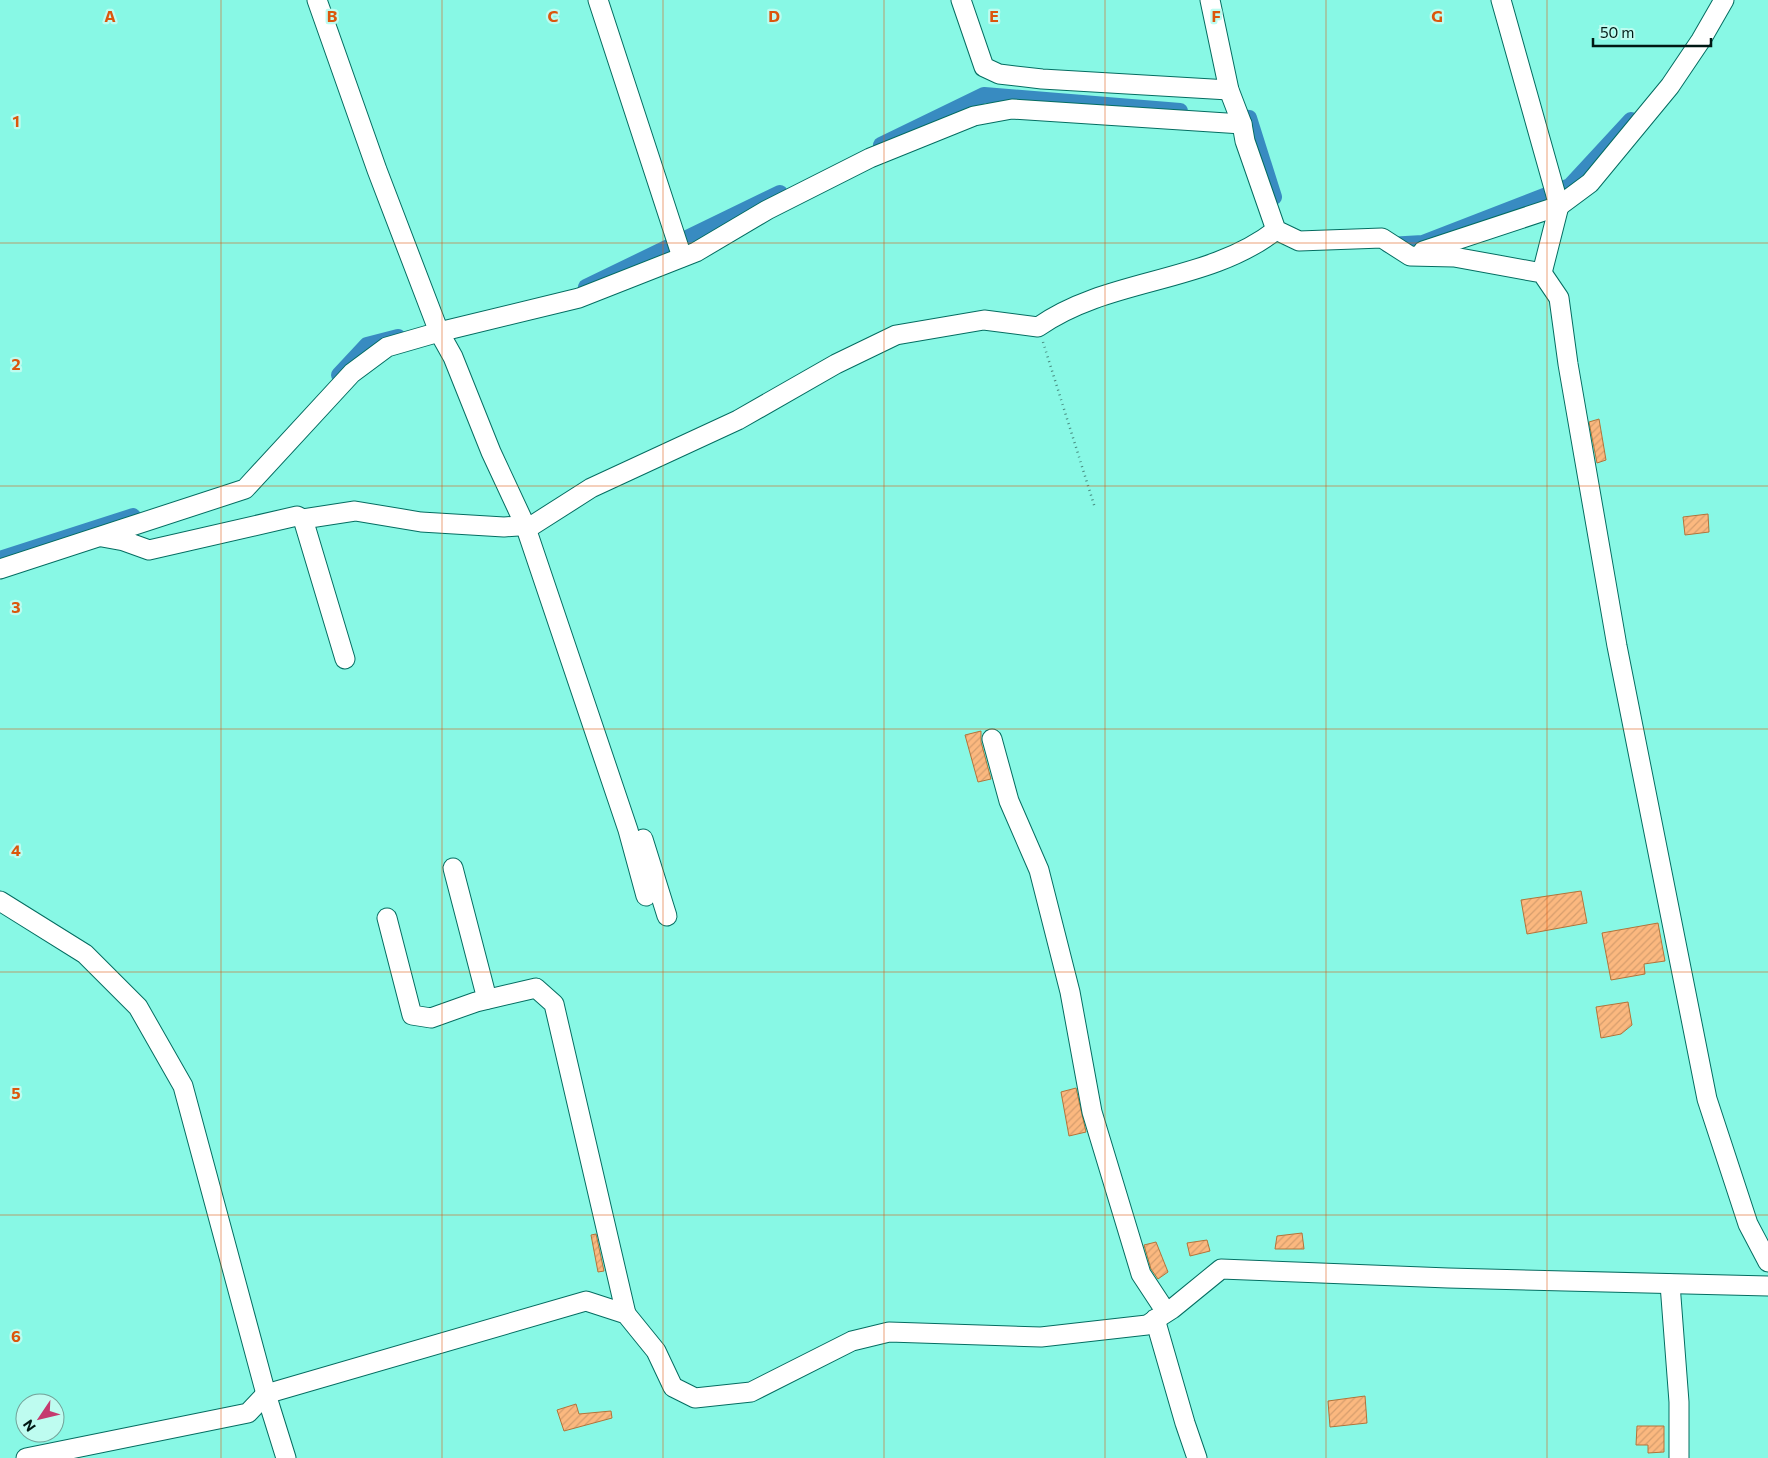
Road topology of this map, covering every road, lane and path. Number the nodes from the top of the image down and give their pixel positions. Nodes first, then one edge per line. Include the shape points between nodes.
1 (317, 0) edge
2 (598, 0) edge
3 (961, 0) edge
4 (1210, 0) edge
5 (1501, 0) edge
6 (1724, 0) edge
7 (1229, 90) junction
8 (1242, 124) junction
9 (1558, 214) junction
10 (1276, 230) junction
11 (1410, 256) junction
12 (682, 257) junction
13 (1542, 273) junction
14 (1038, 326) junction
15 (439, 332) junction
16 (1095, 508) dead end
17 (303, 519) junction
18 (525, 525) junction
19 (100, 537) junction
20 (0, 569) edge
21 (344, 659) dead end
22 (992, 739) dead end
23 (600, 748) junction
24 (453, 868) dead end
25 (646, 896) dead end
26 (0, 901) edge
27 (668, 916) dead end
28 (387, 918) dead end
29 (486, 999) junction
30 (1768, 1262) edge
31 (1670, 1284) junction
32 (1768, 1286) edge
33 (626, 1314) junction
34 (1161, 1316) junction
35 (266, 1394) junction
36 (26, 1458) edge
37 (286, 1458) edge
38 (1198, 1458) edge
39 (1679, 1458) edge

1 - 15 street
2 - 12 street
3 - 7 street via 984,67 999,74
4 - 7 street
5 - 9 street
6 - 9 street via 1670,86 1590,183
7 - 8 street
8 - 10 street
8 - 12 street via 1012,109 974,116 870,158
9 - 11 street via 1528,216
9 - 13 street
10 - 11 street via 1299,241 1382,238
10 - 14 street via 1258,244 1190,272 1098,296 1057,313
11 - 13 street via 1454,257
12 - 15 street via 579,298
13 - 30 street via 1559,298 1617,646 1707,1099 1748,1224
14 - 16 path
14 - 18 street via 984,320 896,335 836,364 738,420 591,488 533,525
15 - 18 street via 453,357
15 - 19 street via 387,347 352,374 245,489
17 - 18 street via 355,511 421,522 504,527
17 - 19 street via 297,516 149,550
17 - 21 street
18 - 23 street
19 - 20 street
22 - 34 street via 1009,801 1039,870 1070,992 1092,1112 1141,1274
23 - 25 street
23 - 27 street via 618,762
24 - 29 street
26 - 35 street via 85,954 138,1007 183,1086
28 - 29 street via 412,1015 431,1018
29 - 33 street via 536,988 554,1004
31 - 32 street
31 - 34 street via 1221,1269
31 - 39 street via 1679,1402
33 - 34 street via 656,1351 673,1386 695,1398 751,1392 852,1341 889,1332 1041,1337 1147,1325
33 - 35 street via 586,1301
34 - 38 street via 1185,1423
35 - 36 street via 248,1414
35 - 37 street

